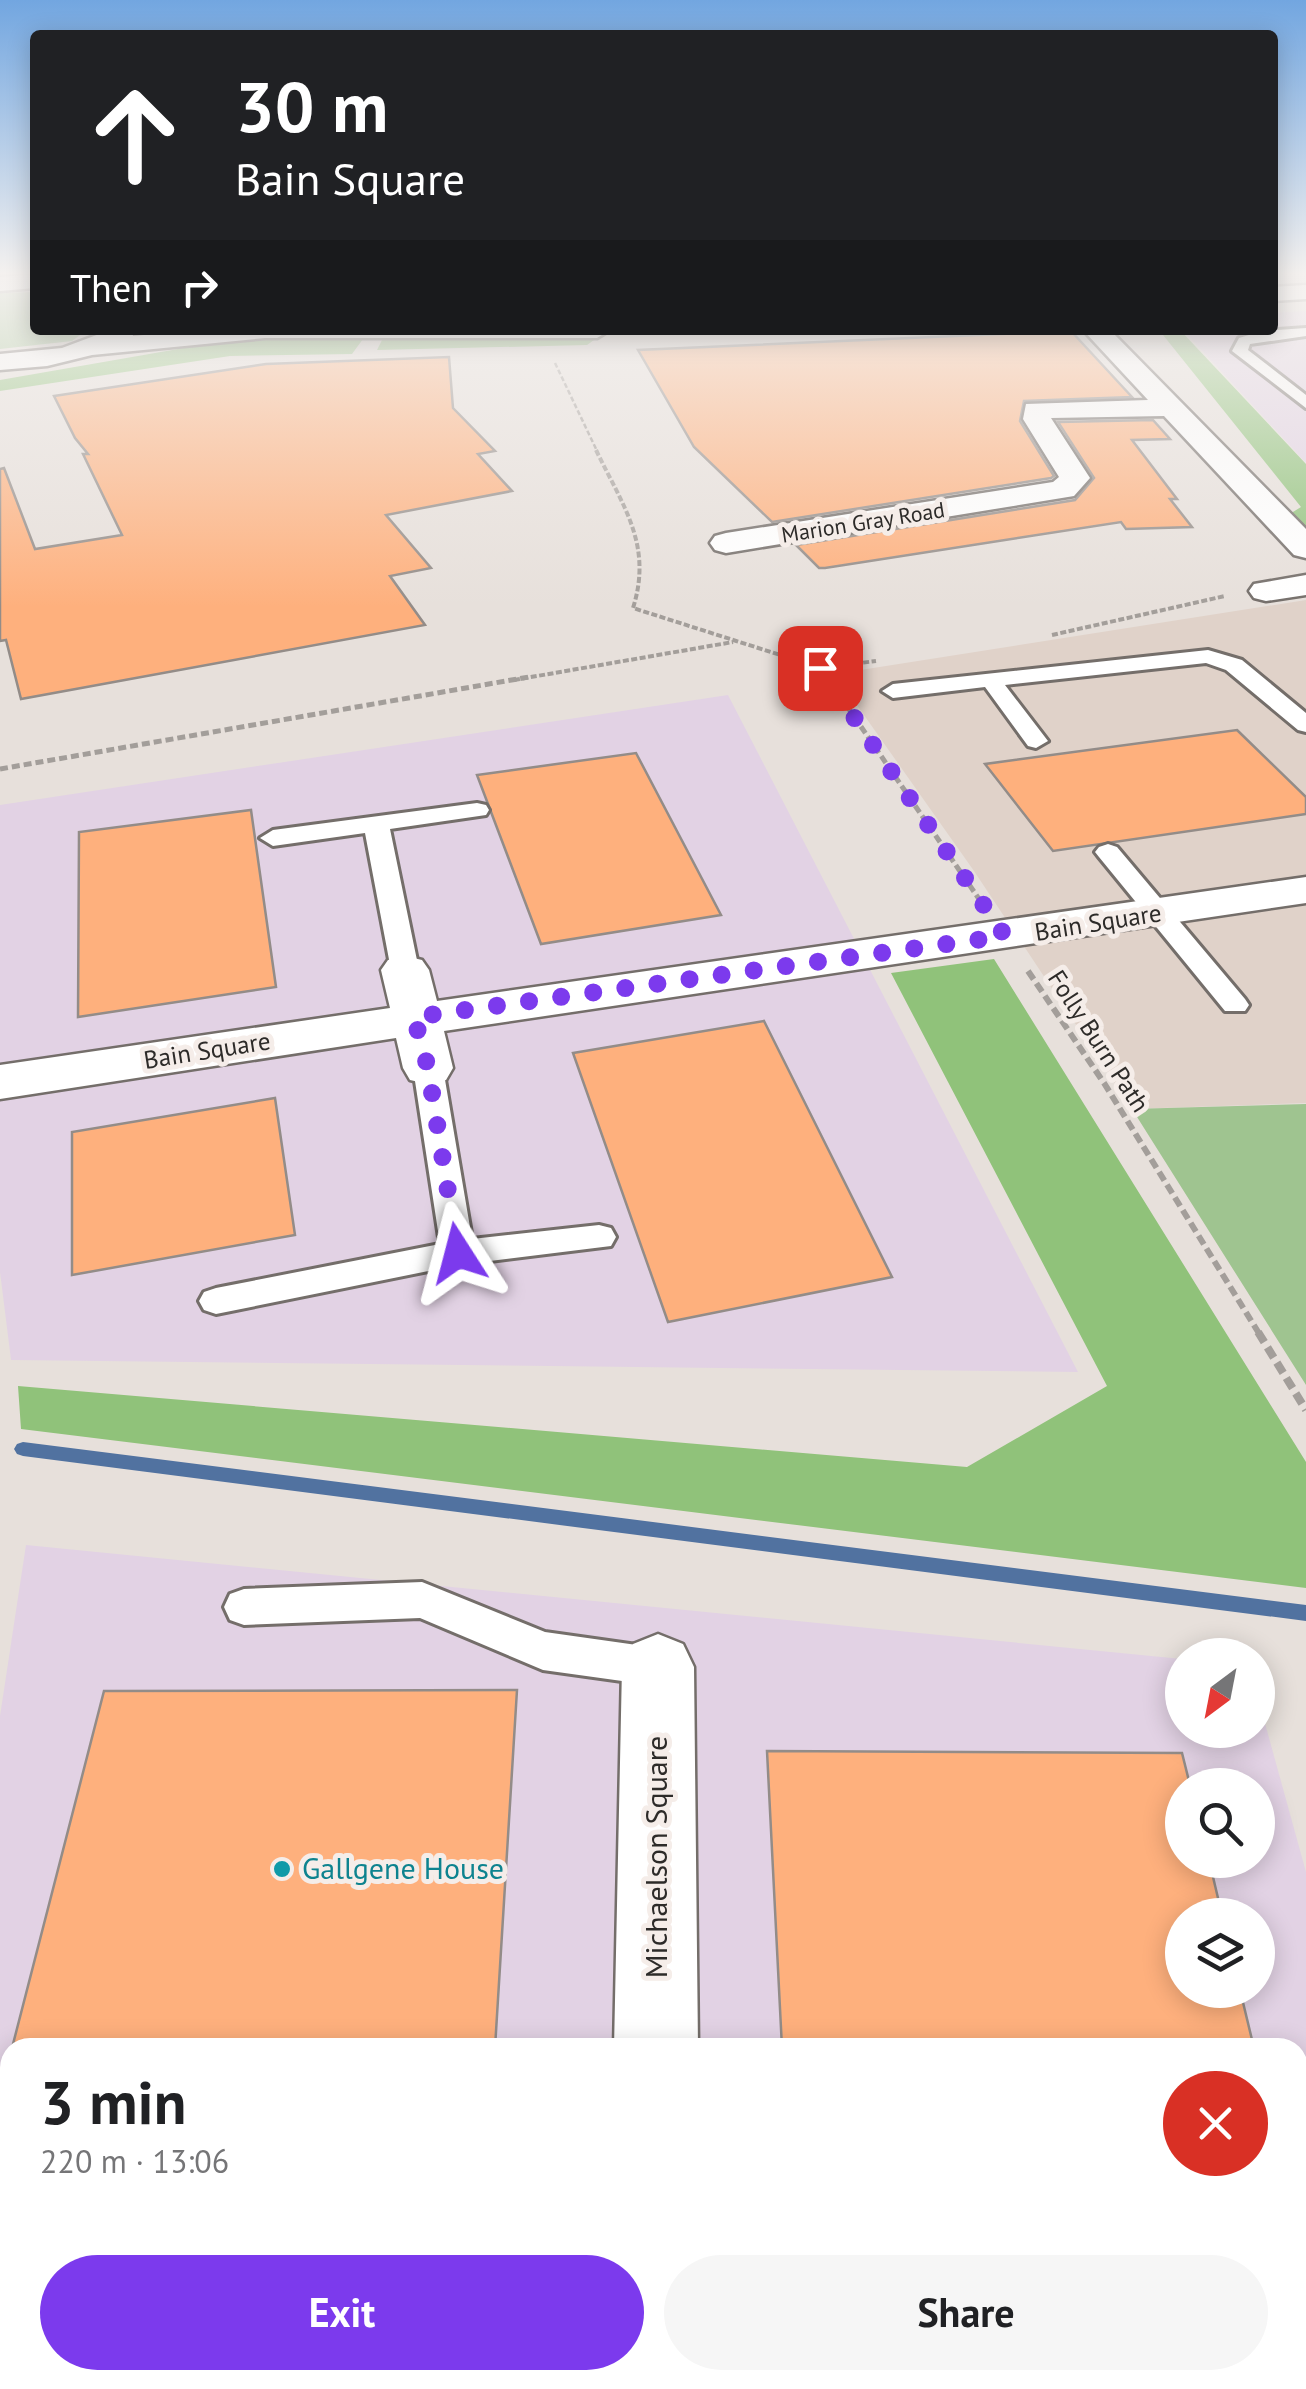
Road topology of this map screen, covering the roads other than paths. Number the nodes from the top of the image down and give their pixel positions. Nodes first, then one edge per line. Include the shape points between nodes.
1 (1148, 383) edge
2 (1281, 383) edge
3 (1306, 403) edge
4 (1172, 408) junction
5 (962, 471) dead end
6 (1001, 501) junction
7 (726, 542) dead end
8 (1306, 548) edge
9 (1306, 585) edge
10 (1266, 591) road end
11 (991, 681) junction
12 (893, 692) dead end
13 (1306, 724) edge
14 (1036, 741) dead end
15 (477, 810) dead end
16 (376, 824) junction
17 (272, 838) dead end
18 (1108, 852) dead end
19 (1306, 890) edge
20 (1158, 913) junction
21 (410, 994) junction
22 (1235, 1005) dead end
23 (428, 1068) joint
24 (0, 1082) edge
25 (599, 1237) dead end
26 (458, 1253) junction
27 (216, 1301) dead end
28 (244, 1606) dead end
29 (658, 1668) joint
30 (656, 2038) edge

1 - 4 street
2 - 3 lane
4 - 6 street, Marion Gray Road via 1036,410 1075,478 1062,490
4 - 8 street
5 - 6 street, Marion Gray Road
6 - 7 street, Marion Gray Road
9 - 10 street
11 - 12 lane
11 - 13 lane via 1208,656 1234,665
11 - 14 lane
15 - 16 lane
16 - 17 lane
16 - 21 lane
18 - 20 lane
19 - 20 street, Bain Square
20 - 21 street, Bain Square via 1005,936
20 - 22 lane
21 - 23 street
21 - 24 street, Bain Square
23 - 26 lane
25 - 26 lane
26 - 27 lane
28 - 29 lane via 422,1600 543,1652
29 - 30 street, Michaelson Square

